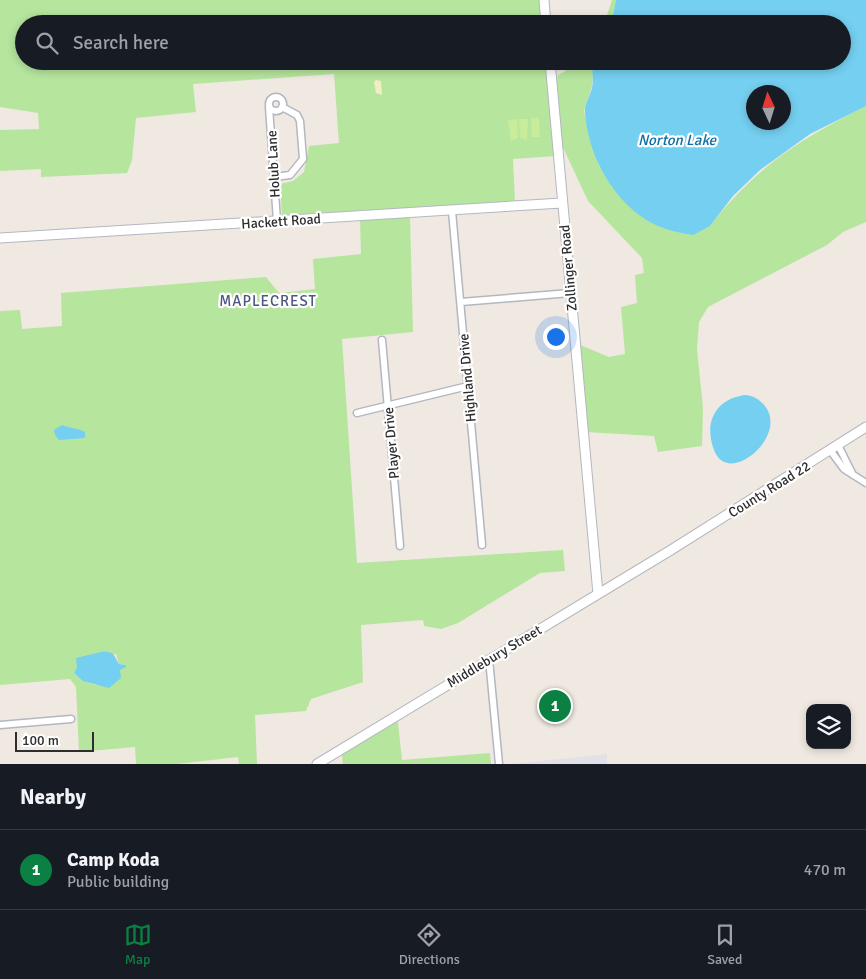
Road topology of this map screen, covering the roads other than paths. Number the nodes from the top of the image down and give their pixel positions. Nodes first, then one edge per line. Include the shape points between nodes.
1 (544, 0) edge
2 (545, 15) edge
3 (551, 70) edge
4 (269, 107) junction
5 (282, 108) junction
6 (274, 177) junction
7 (562, 202) junction
8 (452, 211) junction
9 (277, 222) junction
10 (0, 238) edge
11 (570, 293) junction
12 (461, 302) junction
13 (382, 340) dead end
14 (468, 386) junction
15 (388, 404) junction
16 (357, 413) dead end
17 (866, 427) edge
18 (834, 448) junction
19 (866, 483) edge
20 (482, 545) dead end
21 (400, 546) dead end
22 (671, 550) joint
23 (598, 594) junction
24 (489, 659) junction
25 (71, 719) dead end
26 (0, 724) edge
27 (317, 764) edge
28 (499, 764) edge

1 - 2 street
3 - 7 street, Zollinger Road
4 - 5 street via 275,112
4 - 5 street via 275,97 281,100
4 - 6 street, Holub Lane
5 - 6 street via 296,114 300,121 303,159 290,175
6 - 9 street, Holub Lane
7 - 8 street, Hackett Road
7 - 11 street, Zollinger Road
8 - 9 street, Hackett Road
8 - 12 street, Highland Drive
9 - 10 street, Hackett Road
11 - 12 street
11 - 23 street, Zollinger Road
12 - 14 street, Highland Drive
13 - 15 street, Player Drive
14 - 15 street
14 - 20 street, Highland Drive
15 - 16 street
15 - 21 street, Player Drive
17 - 18 street, County Road 22
18 - 19 street via 844,469
18 - 22 street, County Road 22
22 - 23 street, Middlebury Street
23 - 24 street, Middlebury Street
24 - 27 street, Middlebury Street
24 - 28 street
25 - 26 street

